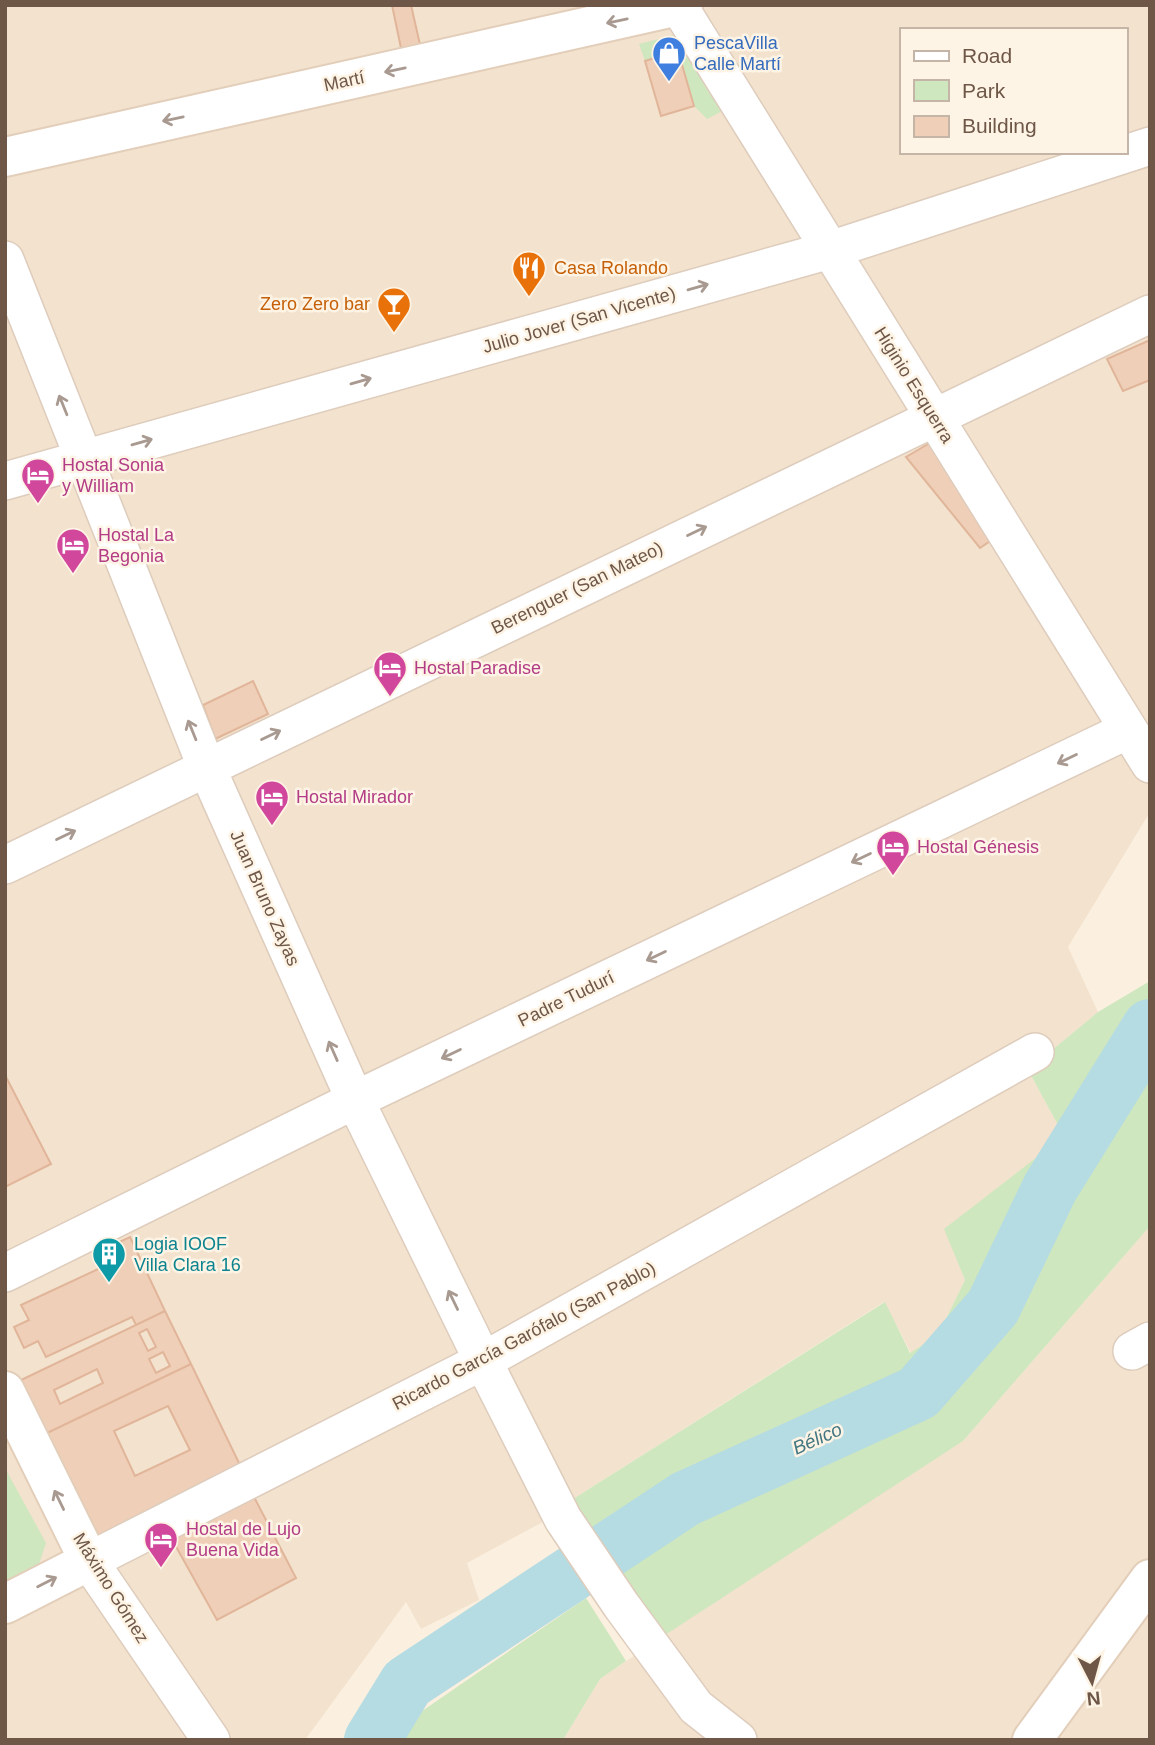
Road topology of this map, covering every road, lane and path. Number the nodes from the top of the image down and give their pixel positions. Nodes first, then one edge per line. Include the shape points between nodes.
1 (680, 6) edge
2 (1150, 146) edge
3 (1127, 153) edge
4 (1125, 154) edge
5 (5, 156) edge
6 (830, 250) junction
7 (5, 260) edge
8 (1150, 314) edge
9 (934, 417) junction
10 (83, 458) junction
11 (5, 481) edge
12 (1128, 730) junction
13 (1150, 764) edge
14 (206, 766) junction
15 (5, 865) edge
16 (1035, 1052) dead end
17 (355, 1100) junction
18 (5, 1273) edge
19 (483, 1361) junction
20 (5, 1391) edge
21 (89, 1561) junction
22 (1150, 1580) edge
23 (5, 1604) edge
24 (211, 1740) edge
25 (738, 1740) edge
26 (1032, 1740) edge

1 -> 5 street, Martí
1 - 6 street, Higinio Esquerra
2 - 3 street, Julio Jover (San Vicente)
4 - 6 street, Julio Jover (San Vicente)
6 - 9 street, Higinio Esquerra
10 -> 6 street, Julio Jover (San Vicente)
10 -> 7 street, Juan Bruno Zayas
8 - 9 street, Berenguer (San Mateo)
9 - 12 street, Higinio Esquerra
14 -> 9 street, Berenguer (San Mateo)
10 - 11 street, Julio Jover (San Vicente)
14 -> 10 street, Juan Bruno Zayas
12 - 13 street, Higinio Esquerra
12 -> 17 street, Padre Tudurí
15 -> 14 street, Berenguer (San Mateo)
17 -> 14 street, Juan Bruno Zayas
16 - 19 street, Ricardo García Garófalo (San Pablo)
17 - 18 street, Padre Tudurí
19 -> 17 street, Juan Bruno Zayas
19 - 21 street, Ricardo García Garófalo (San Pablo)
19 - 25 street, Juan Bruno Zayas via 564,1519 621,1605 696,1707
21 -> 20 street, Máximo Gómez
23 -> 21 street, Ricardo García Garófalo (San Pablo)
21 - 24 street, Máximo Gómez
22 - 26 street

